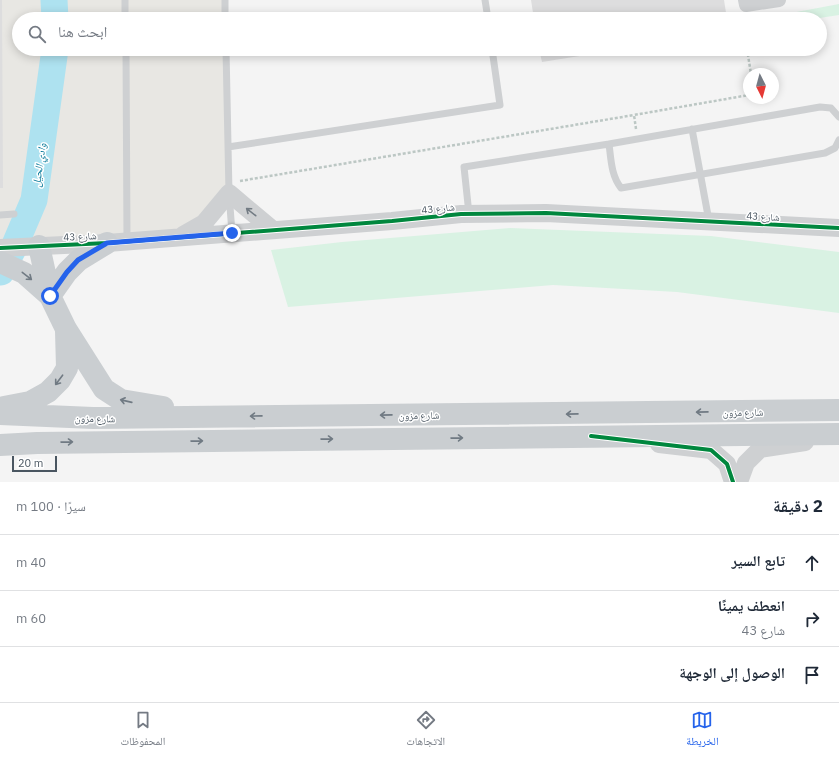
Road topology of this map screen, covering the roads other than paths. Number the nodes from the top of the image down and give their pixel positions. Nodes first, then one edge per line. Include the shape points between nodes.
1 (125, 0) edge
2 (225, 0) edge
3 (485, 0) edge
4 (746, 0) edge
5 (779, 0) edge
6 (125, 12) edge
7 (225, 12) edge
8 (487, 12) edge
9 (126, 56) edge
10 (226, 56) edge
11 (493, 56) edge
12 (839, 117) edge
13 (692, 129) junction
14 (839, 140) edge
15 (609, 144) junction
16 (228, 147) junction
17 (700, 174) junction
18 (229, 188) junction
19 (14, 214) dead end
20 (469, 214) junction
21 (0, 215) edge
22 (709, 221) junction
23 (839, 228) edge
24 (273, 230) junction
25 (232, 233) junction
26 (181, 237) junction
27 (117, 242) junction
28 (39, 246) junction
29 (0, 248) edge
30 (0, 262) edge
31 (50, 296) junction
32 (66, 329) junction
33 (839, 395) edge
34 (0, 408) edge
35 (839, 410) edge
36 (770, 412) junction
37 (0, 414) edge
38 (233, 417) junction
39 (839, 434) edge
40 (591, 436) junction
41 (37, 443) junction
42 (0, 445) edge
43 (0, 449) edge
44 (733, 482) edge
45 (739, 482) edge

1 - 6 lane
2 - 7 lane
3 - 8 lane
4 - 5 street via 746,5
9 - 27 lane
10 - 16 lane
11 - 16 lane via 500,104
12 - 13 lane via 831,108 820,107
13 - 15 lane
13 - 17 lane
14 - 17 lane via 835,148 825,153
15 - 17 lane via 614,175 621,188
15 - 20 lane via 464,167
16 - 18 lane
17 - 22 lane
24 -> 18 street
18 - 25 lane
18 - 26 street via 204,223
19 - 21 lane
20 - 22 street, شارع 43 via 546,213
20 - 24 street, شارع 43
22 - 23 street, شارع 43
24 - 25 street, شارع 43
25 - 26 street, شارع 43
26 - 27 street, شارع 43
27 - 28 street, شارع 43
27 - 31 main road via 78,260
28 - 29 street, شارع 43
28 - 31 main road
30 -> 31 main road via 24,273
31 - 32 main road
32 -> 34 main road via 67,368 60,380 48,392 30,402
38 -> 32 main road via 120,400 104,389
33 - 36 main road
35 - 36 main road, شارع مزون
36 -> 38 main road, شارع مزون
37 - 38 main road, شارع مزون via 93,418
39 - 40 main road
39 - 45 street via 760,449 746,463
41 -> 40 main road
40 - 44 street via 711,450 727,464
41 - 42 main road
41 - 43 main road

